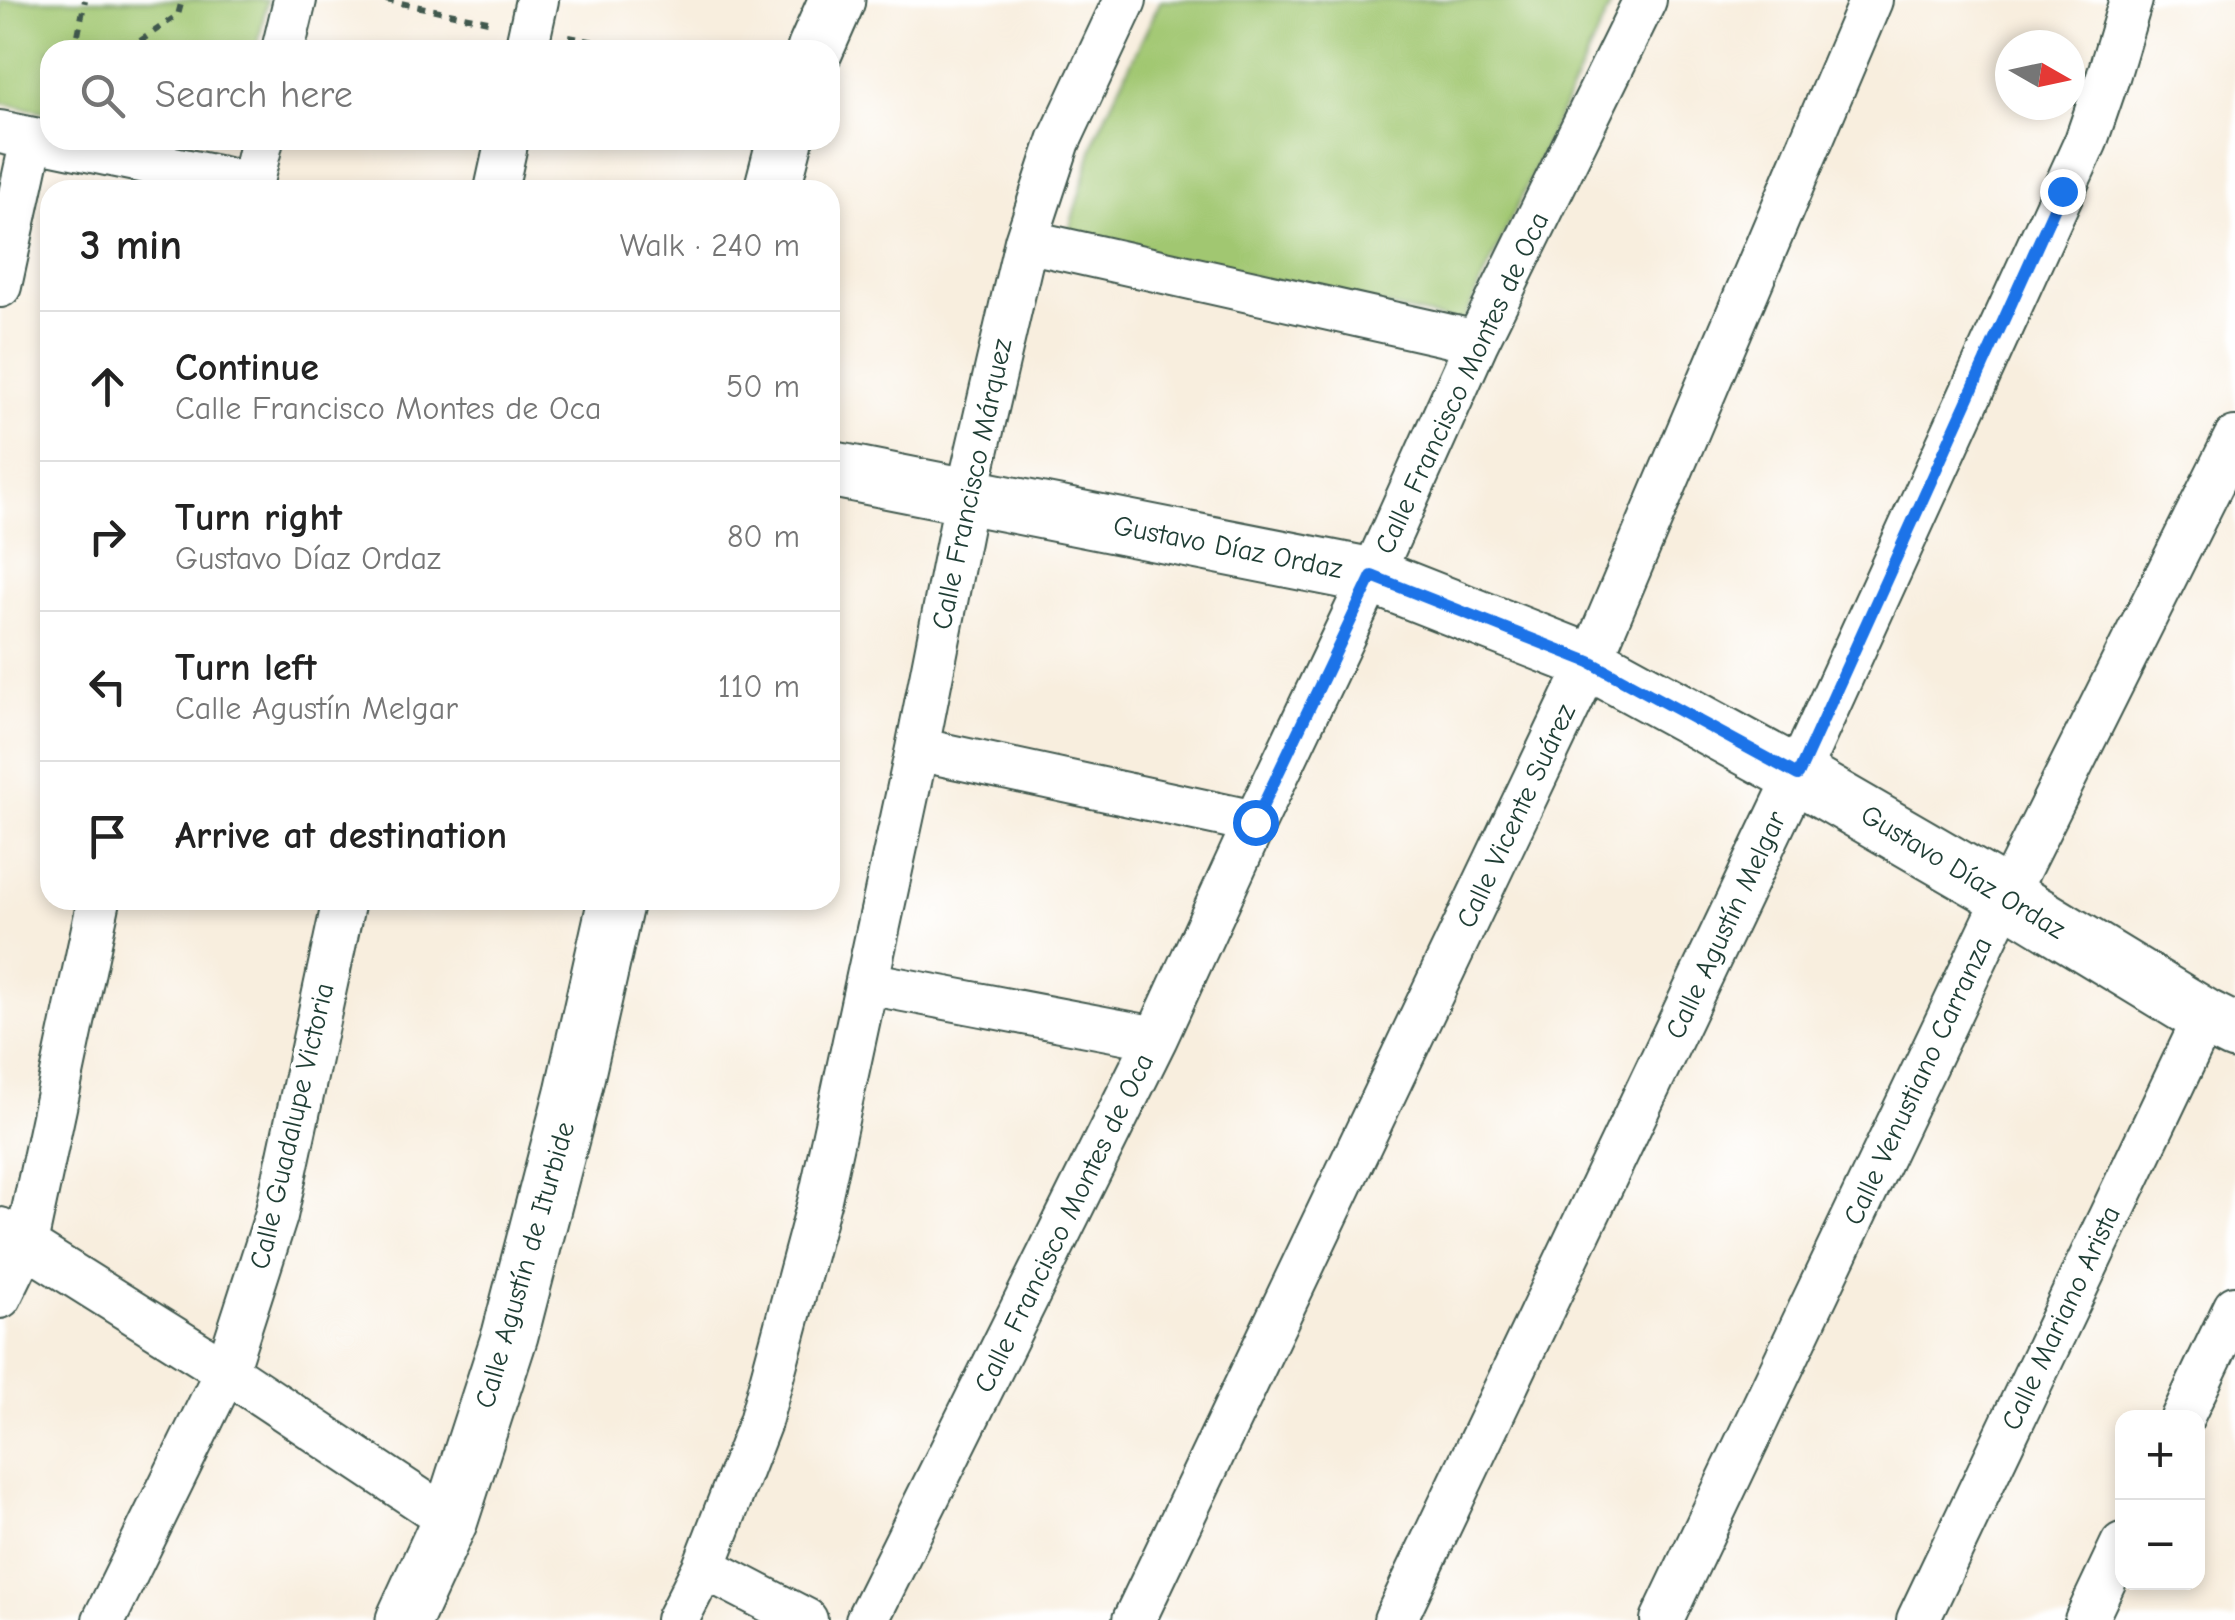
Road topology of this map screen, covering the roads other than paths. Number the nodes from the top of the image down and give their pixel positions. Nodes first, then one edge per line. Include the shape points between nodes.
1 (296, 0) edge
2 (537, 0) edge
3 (837, 0) edge
4 (1125, 0) edge
5 (1645, 0) edge
6 (1872, 0) edge
7 (2131, 0) edge
8 (286, 40) edge
9 (528, 40) edge
10 (819, 40) edge
11 (16, 135) edge
12 (84, 150) edge
13 (260, 150) edge
14 (505, 150) edge
15 (782, 150) edge
16 (219, 180) edge
17 (253, 180) edge
18 (498, 180) edge
19 (775, 180) edge
20 (1026, 241) junction
21 (0, 286) edge
22 (1477, 342) junction
23 (2235, 438) edge
24 (840, 470) edge
25 (967, 495) junction
26 (1372, 576) junction
27 (1590, 662) junction
28 (917, 749) junction
29 (1798, 775) junction
30 (1255, 822) junction
31 (2006, 896) junction
32 (96, 910) edge
33 (342, 910) edge
34 (614, 910) edge
35 (867, 983) junction
36 (2220, 1024) edge
37 (1156, 1038) junction
38 (13, 1236) edge
39 (0, 1297) edge
40 (2235, 1307) edge
41 (226, 1372) junction
42 (2186, 1410) edge
43 (450, 1520) junction
44 (2115, 1559) edge
45 (704, 1567) junction
46 (104, 1620) edge
47 (404, 1620) edge
48 (677, 1620) edge
49 (806, 1620) edge
50 (867, 1620) edge
51 (1134, 1620) edge
52 (1395, 1620) edge
53 (1662, 1620) edge
54 (1918, 1620) edge
55 (2086, 1620) edge

1 - 8 street
2 - 9 street
3 - 10 street
4 - 20 street, Calle Francisco Márquez via 1059,141
5 - 22 street, Calle Francisco Montes de Oca
6 - 27 street, Calle Vicente Suárez
7 - 29 street, Calle Agustín Melgar via 2086,141
11 - 21 street
12 - 16 street
13 - 17 street
14 - 18 street
15 - 19 street
20 - 22 street
20 - 25 street, Calle Francisco Márquez
22 - 26 street, Calle Francisco Montes de Oca
23 - 31 street, Calle Venustiano Carranza
24 - 25 street, Gustavo Díaz Ordaz
25 - 26 street, Gustavo Díaz Ordaz
25 - 28 street, Calle Francisco Márquez
26 - 27 street, Gustavo Díaz Ordaz
26 - 30 street, Calle Francisco Montes de Oca
27 - 29 street, Gustavo Díaz Ordaz
27 - 51 street, Calle Vicente Suárez
28 - 30 street
28 - 35 street, Calle Francisco Márquez
29 - 31 street, Gustavo Díaz Ordaz
29 - 52 street, Calle Agustín Melgar
30 - 37 street, Calle Francisco Montes de Oca
31 - 36 street, Gustavo Díaz Ordaz
31 - 53 street, Calle Venustiano Carranza
32 - 38 street
33 - 41 street, Calle Guadalupe Victoria via 276,1216
34 - 43 street, Calle Agustín de Iturbide via 514,1316
35 - 37 street
35 - 45 street, Calle Francisco Márquez via 820,1200 760,1422
36 - 54 street, Calle Mariano Arista
37 - 50 street, Calle Francisco Montes de Oca
38 - 39 street
38 - 41 street
40 - 42 street
41 - 43 street
41 - 46 street, Calle Guadalupe Victoria
43 - 47 street, Calle Agustín de Iturbide
44 - 55 street
45 - 48 street, Calle Francisco Márquez
45 - 49 street

